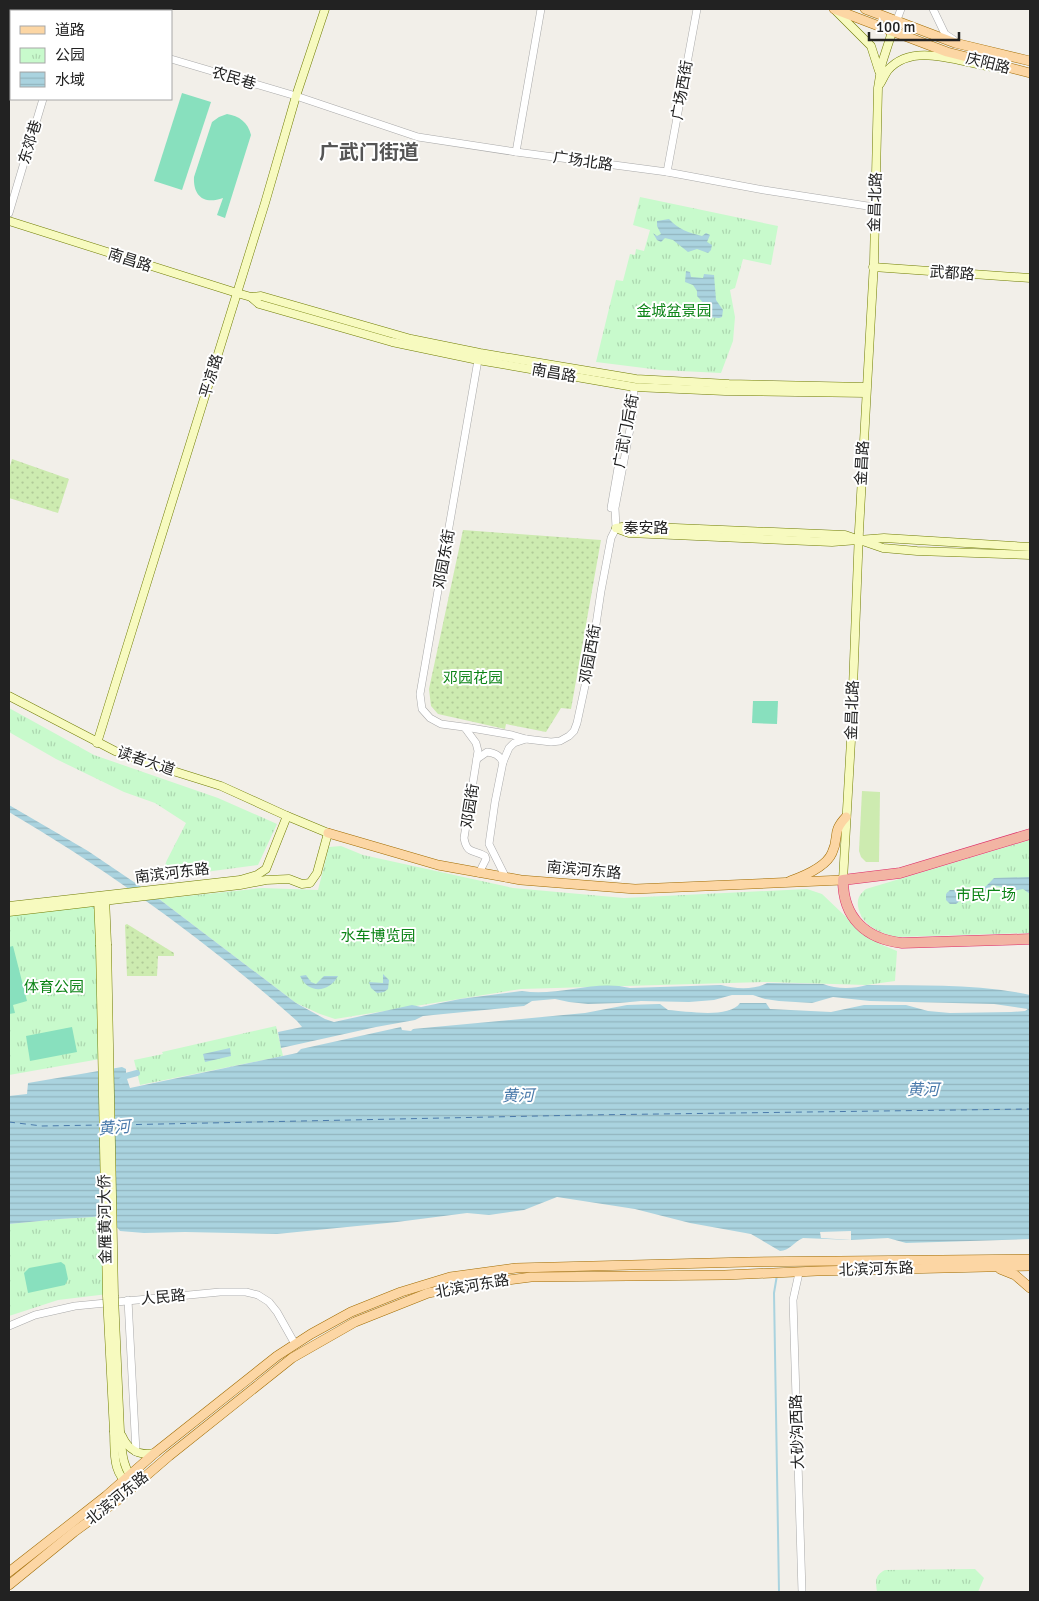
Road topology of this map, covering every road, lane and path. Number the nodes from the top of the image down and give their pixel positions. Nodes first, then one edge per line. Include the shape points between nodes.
1 (325, 9) edge
2 (541, 9) edge
3 (697, 9) edge
4 (834, 9) edge
5 (865, 9) edge
6 (901, 9) edge
7 (933, 9) edge
8 (894, 26) junction
9 (972, 48) junction
10 (172, 59) edge
11 (1030, 61) edge
12 (1015, 69) junction
13 (880, 73) junction
14 (1030, 73) edge
15 (878, 88) junction
16 (296, 96) junction
17 (43, 100) edge
18 (516, 152) junction
19 (667, 172) junction
20 (874, 207) junction
21 (9, 213) edge
22 (9, 221) edge
23 (873, 265) junction
24 (1030, 273) edge
25 (1030, 278) edge
26 (237, 293) junction
27 (251, 297) junction
28 (478, 360) junction
29 (635, 383) junction
30 (866, 390) junction
31 (616, 528) junction
32 (858, 539) junction
33 (1030, 547) edge
34 (1030, 555) edge
35 (9, 696) edge
36 (465, 728) junction
37 (526, 739) junction
38 (97, 742) junction
39 (478, 759) junction
40 (503, 762) junction
41 (287, 816) junction
42 (846, 817) junction
43 (328, 833) junction
44 (1030, 834) edge
45 (479, 873) junction
46 (506, 878) junction
47 (843, 880) junction
48 (784, 884) junction
49 (157, 892) junction
50 (102, 899) junction
51 (9, 906) edge
52 (9, 912) edge
53 (1027, 940) edge
54 (1012, 1259) junction
55 (1030, 1259) edge
56 (1030, 1265) edge
57 (988, 1266) junction
58 (800, 1272) junction
59 (1030, 1288) edge
60 (128, 1300) junction
61 (9, 1326) edge
62 (295, 1344) junction
63 (117, 1432) junction
64 (136, 1452) junction
65 (156, 1452) junction
66 (125, 1478) junction
67 (134, 1486) junction
68 (9, 1572) edge
69 (9, 1585) edge
70 (802, 1592) edge

1 - 16 main road, 平凉路
2 - 18 street
3 - 19 street, 广场西街
4 - 8 main road, 庆阳路
4 - 13 main road via 871,46
5 - 8 main road, 庆阳路
6 - 8 street
7 - 9 street via 946,34
8 - 9 main road, 庆阳路
8 - 12 main road, 庆阳路 via 947,52
8 - 13 main road, 金昌北路
9 - 11 main road, 庆阳路
10 - 16 street, 农民巷
12 - 14 main road, 庆阳路
12 - 15 main road via 918,55 906,57 888,70
13 - 15 main road, 金昌北路
15 - 20 main road, 金昌北路
16 - 18 street, 广场北路 via 418,137
16 - 26 main road, 平凉路
17 - 21 street, 东郊巷
18 - 19 street, 广场北路
19 - 20 street, 广场北路
20 - 23 main road, 金昌北路
22 - 26 main road, 南昌路
23 - 24 main road, 武都路
23 - 25 main road, 武都路
23 - 30 main road, 金昌北路
26 - 27 main road, 南昌路
26 - 38 main road, 平凉路
27 - 28 main road, 南昌路 via 259,304 392,342
27 - 29 main road, 南昌路 via 262,296 411,339
28 - 29 main road, 南昌路
28 - 36 street, 邓园东街 via 420,694 422,709 430,718 441,724
29 - 30 main road, 南昌路
29 - 31 street, 广武门后街 via 633,413 616,508
30 - 32 main road, 金昌路
31 - 32 main road, 秦安路 via 628,533 832,542
31 - 37 street, 邓园西街 via 611,538 577,723 574,730 560,741
32 - 33 main road, 秦安路
32 - 34 main road, 秦安路 via 884,548
32 - 42 main road, 金昌北路
35 - 38 main road, 读者大道
36 - 37 street, 邓园东街
36 - 39 street, 邓园街 via 476,743
37 - 40 street, 邓园街 via 509,748
38 - 41 main road, 读者大道 via 139,760 221,786
39 - 40 street via 487,752 497,754
39 - 45 street, 邓园街 via 464,838 469,850 485,856
40 - 46 street, 邓园街 via 489,844
41 - 43 main road, 南滨河东路
41 - 49 main road, 南滨河东路 via 269,864 262,872 240,880
42 - 47 main road, 金昌北路
42 - 48 main road via 837,827 832,854 826,862
43 - 45 main road, 南滨河东路 via 438,865
43 - 49 main road, 南滨河东路 via 317,873 310,883 266,880
44 - 47 highway, 南滨河东路 via 900,873
45 - 46 main road, 南滨河东路
46 - 48 main road, 南滨河东路 via 635,889
47 - 48 main road, 南滨河东路
47 - 53 highway via 845,902 852,916 866,930 882,939 902,943
49 - 50 main road, 南滨河东路
50 - 51 main road, 南滨河东路
50 - 52 main road, 南滨河东路
50 - 63 main road, 金雁黄河大侨, bridge
54 - 55 main road, 北滨河东路
54 - 56 main road
54 - 62 main road, 北滨河东路 via 516,1268 450,1277 401,1292 351,1312
56 - 57 main road, 北滨河东路
57 - 58 main road, 北滨河东路
57 - 59 main road via 1007,1271
58 - 67 main road, 北滨河东路 via 531,1277 452,1288 413,1299 355,1322 292,1358
58 - 70 street, 大砂沟西路 via 793,1300
60 - 61 street, 人民路 via 54,1310
60 - 62 street, 人民路 via 220,1292 258,1295 277,1312
60 - 64 street
62 - 65 main road, 北滨河东路
63 - 64 main road
63 - 66 main road, 金雁黄河大侨
64 - 65 main road
65 - 66 main road, 北滨河东路
66 - 67 main road
66 - 68 main road, 北滨河东路
67 - 69 main road, 北滨河东路

